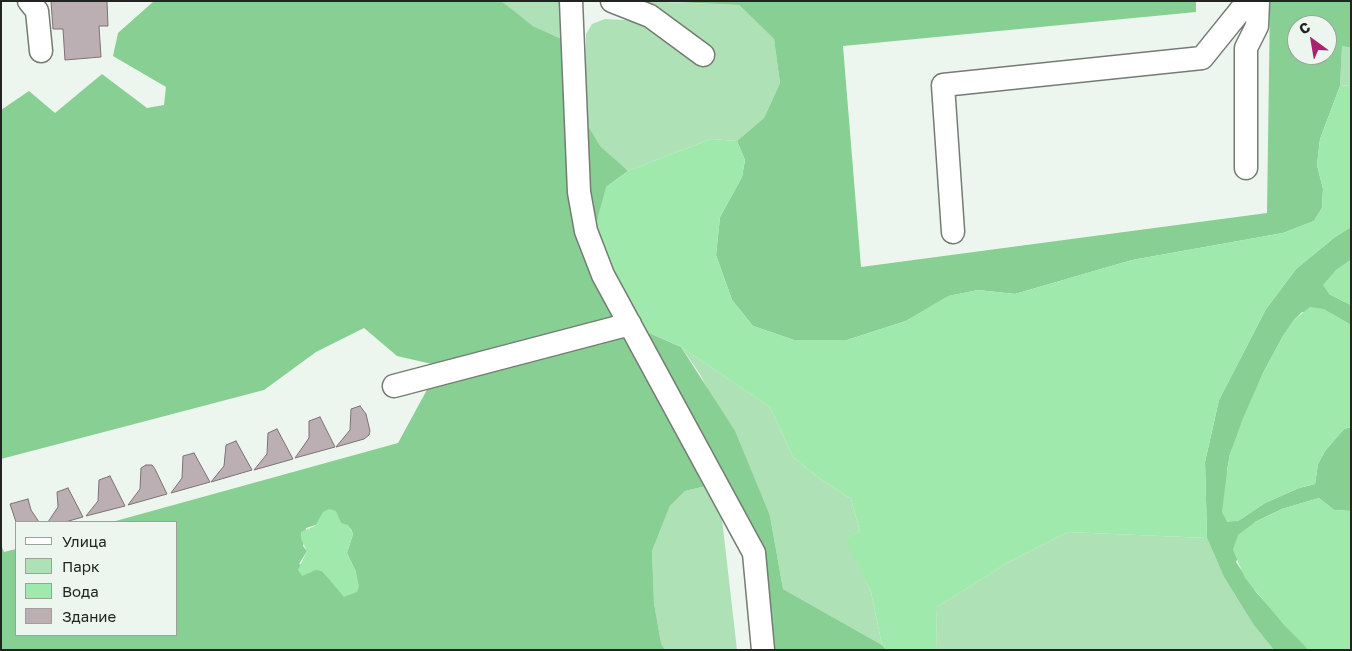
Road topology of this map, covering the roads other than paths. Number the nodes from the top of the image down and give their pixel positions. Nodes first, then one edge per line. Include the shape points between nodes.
1 (29, 1) edge
2 (571, 1) edge
3 (612, 1) edge
4 (1248, 1) edge
5 (1258, 1) edge
6 (41, 51) dead end
7 (703, 55) dead end
8 (1246, 168) dead end
9 (953, 232) dead end
10 (630, 324) junction
11 (394, 386) dead end
12 (763, 650) edge

1 - 6 street via 38,11
2 - 10 street via 579,192 586,231 603,275
3 - 7 street via 650,16
4 - 9 street via 1202,58 943,85
5 - 8 street via 1256,26 1246,48
10 - 11 street
10 - 12 street via 754,553

